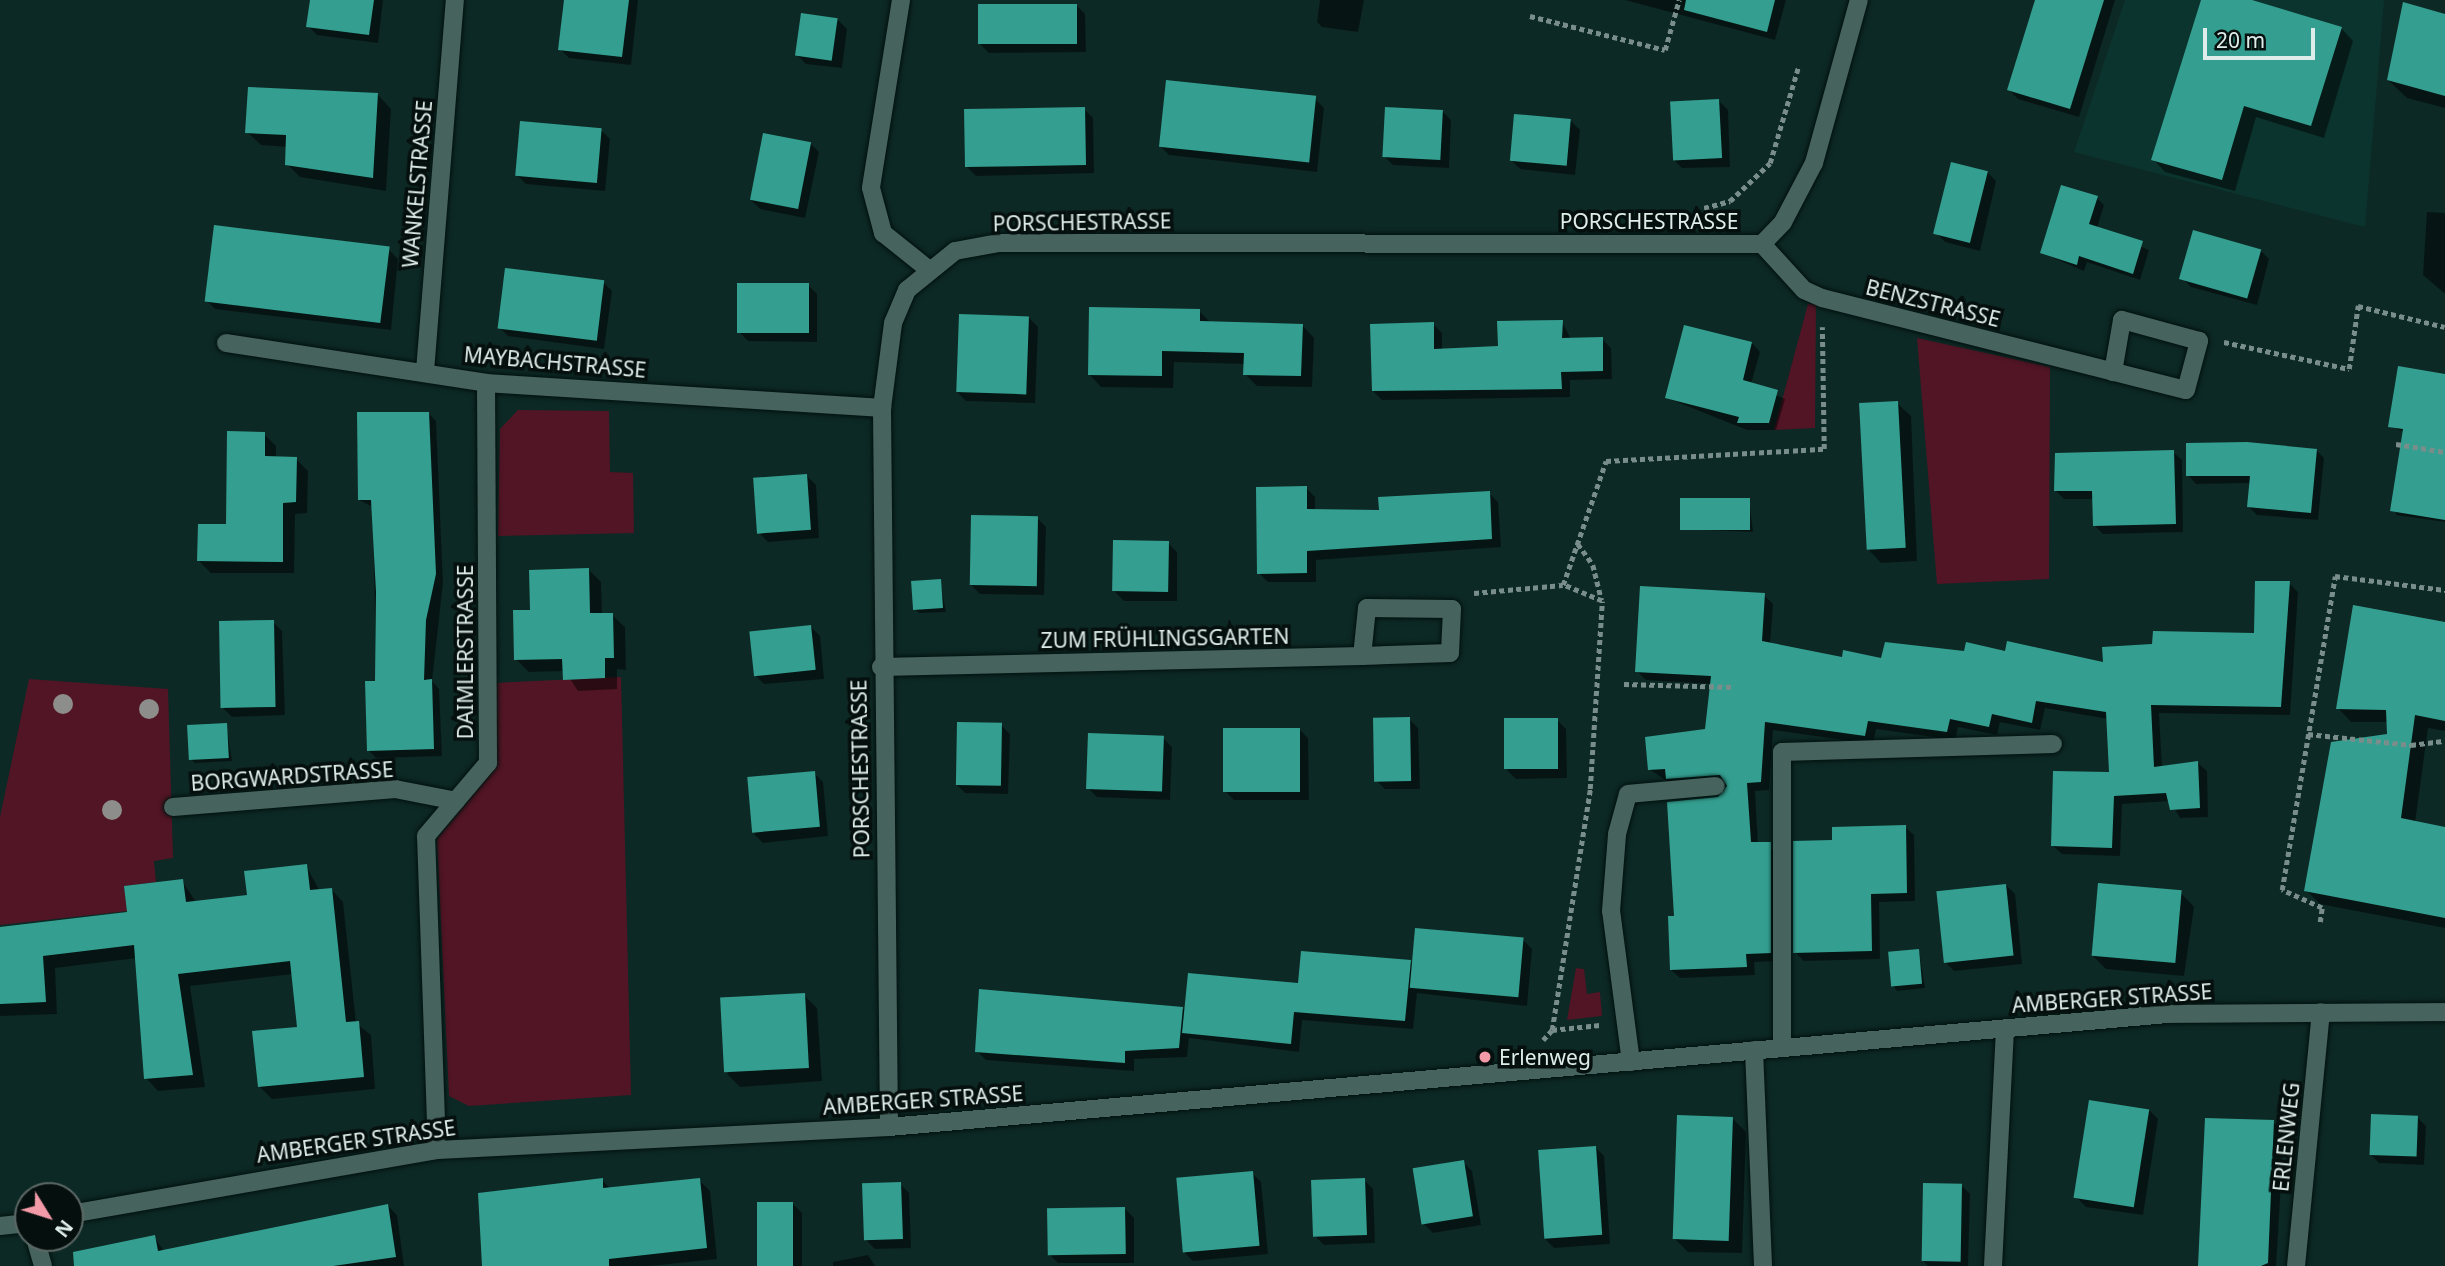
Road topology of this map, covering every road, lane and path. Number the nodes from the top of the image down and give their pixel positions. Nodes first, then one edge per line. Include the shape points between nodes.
1 (455, 0) edge
2 (901, 0) edge
3 (1679, 0) edge
4 (1859, 0) edge
5 (1530, 16) dead end
6 (1798, 68) dead end
7 (1704, 208) dead end
8 (1762, 244) junction
9 (928, 269) junction
10 (1822, 298) junction
11 (2445, 327) edge
12 (2199, 341) junction
13 (226, 343) dead end
14 (425, 371) junction
15 (2113, 372) junction
16 (486, 383) junction
17 (882, 408) junction
18 (2396, 444) dead end
19 (2445, 452) edge
20 (1577, 544) junction
21 (1563, 585) junction
22 (2445, 590) edge
23 (1602, 601) junction
24 (1452, 609) junction
25 (1362, 656) junction
26 (881, 667) junction
27 (1624, 684) dead end
28 (1734, 687) dead end
29 (2308, 734) junction
30 (2445, 741) edge
31 (2053, 744) dead end
32 (1716, 786) dead end
33 (456, 801) junction
34 (173, 807) dead end
35 (2320, 922) dead end
36 (2321, 1012) junction
37 (2445, 1012) edge
38 (1626, 1023) junction
39 (2005, 1029) junction
40 (1552, 1030) junction
41 (1782, 1048) junction
42 (1754, 1051) junction
43 (1631, 1062) junction
44 (1513, 1072) junction
45 (889, 1127) junction
46 (437, 1150) junction
47 (84, 1212) edge
48 (1763, 1266) edge
49 (1993, 1266) edge
50 (2296, 1266) edge

1 - 14 street, WANKELSTRASSE
2 - 9 street via 871,188 883,233
3 - 5 path via 1665,50
4 - 8 street, PORSCHESTRASSE via 1814,163 1783,222
6 - 7 path via 1770,163 1730,201
8 - 9 street, PORSCHESTRASSE via 999,243 955,251
8 - 10 street, BENZSTRASSE via 1804,290
9 - 17 street, PORSCHESTRASSE via 907,290 893,323
10 - 15 street, BENZSTRASSE
10 - 20 path via 1824,449 1606,461
11 - 12 path via 2358,306 2349,369 2243,343
12 - 15 street, BENZSTRASSE via 2186,390
12 - 15 street via 2122,320
13 - 14 street, MAYBACHSTRASSE
14 - 16 street, MAYBACHSTRASSE
16 - 17 street, MAYBACHSTRASSE
16 - 33 street, DAIMLERSTRASSE via 488,763
17 - 26 street, PORSCHESTRASSE
18 - 19 path
20 - 21 path
20 - 23 path via 1593,565
21 - 23 path
21 - 24 path via 1461,594
22 - 29 path via 2335,576
23 - 40 path via 1590,789
24 - 25 street, ZUM FRÜHLINGSGARTEN via 1450,653
24 - 25 street via 1367,608
25 - 26 street, ZUM FRÜHLINGSGARTEN
26 - 45 street, PORSCHESTRASSE
27 - 28 path
29 - 30 path via 2410,745
29 - 35 path via 2282,890 2322,908
31 - 41 street via 1782,752
32 - 38 street via 1628,794 1617,834 1611,911
33 - 34 street, BORGWARDSTRASSE via 396,789
33 - 46 street, DAIMLERSTRASSE via 426,836
36 - 37 street, AMBERGER STRASSE
36 - 39 street, AMBERGER STRASSE via 2168,1014
36 - 50 street, ERLENWEG
38 - 40 path
38 - 43 street
39 - 41 street, AMBERGER STRASSE
39 - 49 street
40 - 44 path
41 - 42 street, AMBERGER STRASSE
42 - 43 street, AMBERGER STRASSE
42 - 48 street
43 - 44 street, AMBERGER STRASSE
44 - 45 street, AMBERGER STRASSE
45 - 46 street, AMBERGER STRASSE
46 - 47 street, AMBERGER STRASSE

